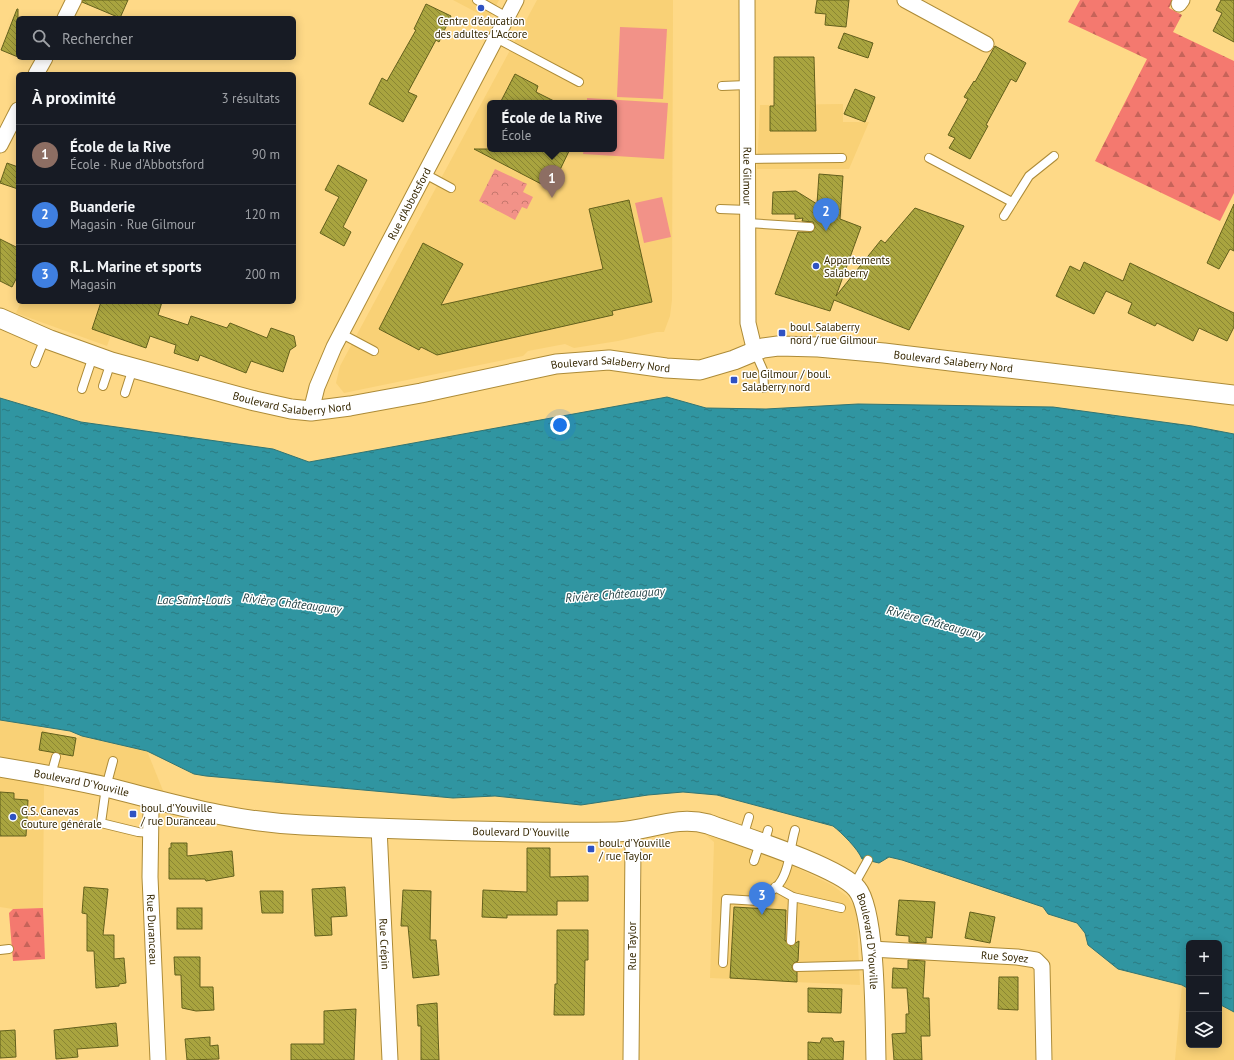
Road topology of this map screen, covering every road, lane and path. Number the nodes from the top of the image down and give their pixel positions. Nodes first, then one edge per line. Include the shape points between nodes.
1 (74, 0) edge
2 (477, 0) edge
3 (516, 0) edge
4 (747, 0) edge
5 (905, 0) edge
6 (66, 16) edge
7 (507, 17) junction
8 (496, 38) junction
9 (986, 44) dead end
10 (43, 60) edge
11 (37, 72) edge
12 (579, 82) dead end
13 (747, 85) junction
14 (722, 86) dead end
15 (16, 114) edge
16 (0, 145) edge
17 (1054, 156) dead end
18 (842, 158) dead end
19 (929, 158) dead end
20 (748, 159) junction
21 (425, 174) junction
22 (452, 188) dead end
23 (1012, 202) junction
24 (720, 209) dead end
25 (748, 216) junction
26 (1004, 216) dead end
27 (810, 227) dead end
28 (0, 318) edge
29 (342, 334) junction
30 (45, 338) junction
31 (374, 351) dead end
32 (755, 352) junction
33 (102, 359) junction
34 (35, 363) dead end
35 (133, 368) junction
36 (103, 386) dead end
37 (764, 388) dead end
38 (82, 389) dead end
39 (125, 393) dead end
40 (1234, 395) edge
41 (311, 411) junction
42 (56, 757) dead end
43 (113, 761) dead end
44 (0, 767) edge
45 (51, 776) junction
46 (106, 788) junction
47 (154, 799) junction
48 (749, 817) dead end
49 (379, 828) junction
50 (795, 830) dead end
51 (631, 831) junction
52 (151, 833) junction
53 (758, 843) junction
54 (789, 854) junction
55 (868, 860) dead end
56 (854, 886) junction
57 (775, 887) junction
58 (793, 897) junction
59 (841, 908) dead end
60 (791, 941) dead end
61 (9, 949) dead end
62 (0, 950) edge
63 (871, 957) junction
64 (723, 963) dead end
65 (798, 967) dead end
66 (158, 1060) edge
67 (390, 1060) edge
68 (631, 1060) edge
69 (876, 1060) edge
70 (1044, 1060) edge

1 - 6 street
2 - 7 lane
3 - 7 street, Rue d'Abbotsford
4 - 13 street, Rue Gilmour
5 - 9 street
7 - 8 street, Rue d'Abbotsford
8 - 12 lane
8 - 21 street, Rue d'Abbotsford
10 - 11 street
13 - 14 lane
13 - 20 street, Rue Gilmour
15 - 16 street
17 - 23 lane via 1029,176
18 - 20 lane
19 - 23 lane
20 - 25 street, Rue Gilmour
21 - 22 lane
21 - 29 street, Rue d'Abbotsford
23 - 26 lane
24 - 25 lane
25 - 27 lane
25 - 32 street, Rue Gilmour via 748,323
28 - 30 street, Boulevard Salaberry Nord
29 - 31 lane
29 - 41 street, Rue d'Abbotsford via 317,387
30 - 33 street, Boulevard Salaberry Nord
30 - 34 lane
32 - 37 lane via 763,370
32 - 40 street, Boulevard Salaberry Nord via 778,346 843,349
32 - 41 street, Boulevard Salaberry Nord via 700,370 610,360 556,364 400,397
33 - 35 street, Boulevard Salaberry Nord
33 - 36 lane
33 - 38 lane
35 - 39 lane
35 - 41 street, Boulevard Salaberry Nord via 255,401
42 - 45 lane
43 - 46 lane
44 - 45 street, Boulevard D'Youville
45 - 46 street, Boulevard D'Youville
46 - 47 street, Boulevard D'Youville
46 - 52 lane via 101,823
47 - 49 street, Boulevard D'Youville via 186,809 241,820
47 - 52 street, Rue Duranceau via 151,810
48 - 53 lane
49 - 51 street, Boulevard D'Youville
49 - 67 street, Rue Crépin
50 - 54 lane
51 - 53 street, Boulevard D'Youville via 673,821 695,820
51 - 68 street, Rue Taylor
52 - 66 street, Rue Duranceau via 150,877
53 - 54 street, Boulevard D'Youville
54 - 56 street, Boulevard D'Youville via 824,868
54 - 57 lane via 782,879
55 - 56 lane
56 - 63 street, Boulevard D'Youville via 865,904
57 - 58 lane
57 - 64 lane via 758,901 726,899
58 - 59 lane
58 - 60 lane
61 - 62 lane
63 - 65 lane
63 - 69 street, Boulevard D'Youville
63 - 70 street, Rue Soyez via 1016,957 1036,960 1042,966

